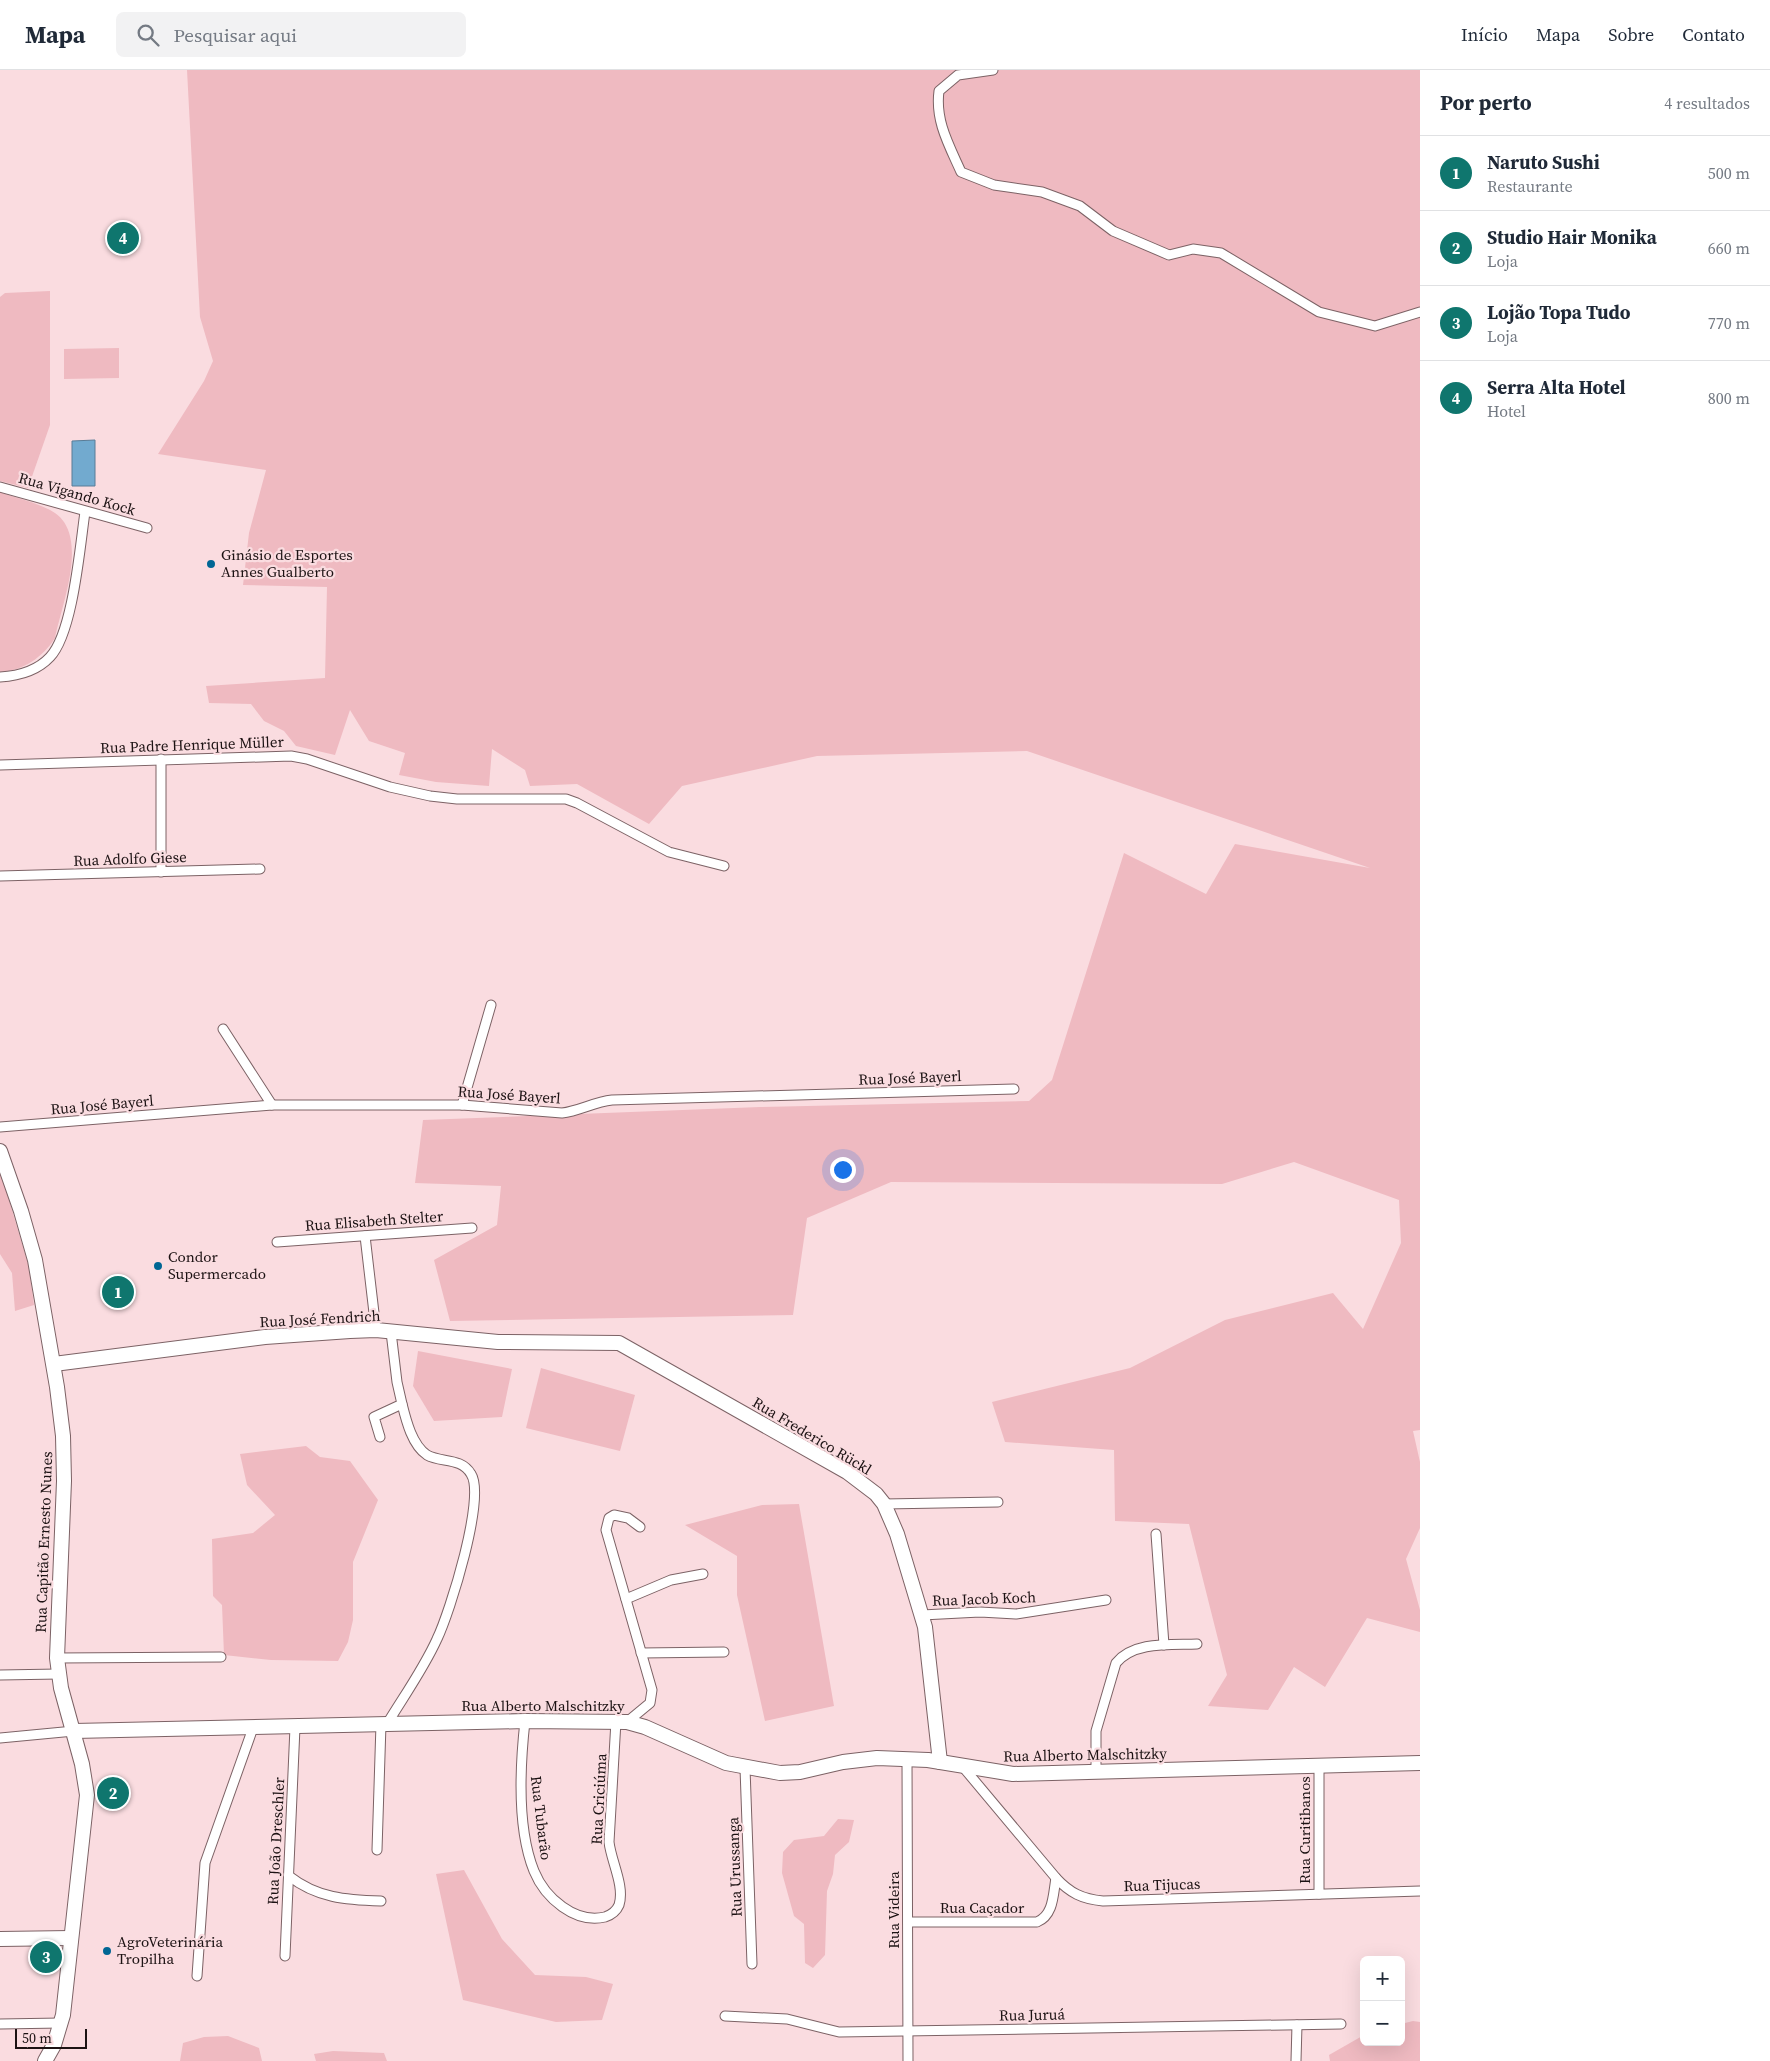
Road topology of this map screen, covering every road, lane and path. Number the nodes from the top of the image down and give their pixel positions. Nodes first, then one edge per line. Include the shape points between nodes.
1 (993, 70) edge
2 (1420, 312) edge
3 (0, 487) edge
4 (85, 512) junction
5 (147, 528) dead end
6 (0, 677) edge
7 (160, 760) junction
8 (0, 765) edge
9 (724, 866) dead end
10 (260, 870) dead end
11 (161, 872) junction
12 (0, 876) edge
13 (491, 1004) dead end
14 (223, 1029) dead end
15 (1014, 1089) dead end
16 (272, 1105) junction
17 (462, 1105) junction
18 (0, 1127) edge
19 (0, 1151) edge
20 (472, 1228) dead end
21 (365, 1236) junction
22 (278, 1242) dead end
23 (376, 1330) junction
24 (391, 1332) junction
25 (619, 1343) joint
26 (54, 1364) junction
27 (402, 1404) junction
28 (380, 1437) dead end
29 (998, 1502) dead end
30 (884, 1504) junction
31 (640, 1527) dead end
32 (1156, 1534) dead end
33 (703, 1574) dead end
34 (626, 1599) junction
35 (1106, 1600) dead end
36 (922, 1615) junction
37 (1197, 1644) dead end
38 (1164, 1645) junction
39 (724, 1652) dead end
40 (641, 1653) junction
41 (221, 1657) dead end
42 (57, 1658) junction
43 (59, 1674) junction
44 (0, 1676) edge
45 (525, 1721) junction
46 (622, 1721) junction
47 (384, 1724) junction
48 (295, 1727) junction
49 (253, 1728) junction
50 (74, 1731) junction
51 (0, 1738) edge
52 (907, 1758) junction
53 (940, 1762) junction
54 (1420, 1763) edge
55 (1319, 1766) junction
56 (964, 1767) junction
57 (745, 1768) junction
58 (1096, 1773) junction
59 (377, 1850) dead end
60 (288, 1876) junction
61 (1056, 1878) junction
62 (1420, 1891) edge
63 (1319, 1894) junction
64 (381, 1901) dead end
65 (618, 1907) joint
66 (908, 1922) junction
67 (71, 1938) junction
68 (0, 1939) edge
69 (285, 1956) dead end
70 (752, 1964) dead end
71 (196, 1976) dead end
72 (725, 2016) dead end
73 (61, 2023) junction
74 (0, 2024) edge
75 (1340, 2024) dead end
76 (1297, 2025) junction
77 (908, 2031) junction
78 (45, 2061) edge
79 (908, 2061) edge
80 (1296, 2061) edge

1 - 2 street via 958,75 939,91 937,105 942,130 961,172 994,185 1042,192 1080,206 1113,231 1169,255 1193,248 1222,253 1319,312 1375,326
3 - 4 street, Rua Vigando Kock
4 - 5 street, Rua Vigando Kock
4 - 6 street via 69,609 57,648 49,658 30,670
7 - 8 street, Rua Padre Henrique Müller
7 - 9 street, Rua Padre Henrique Müller via 298,756 390,787 430,796 566,799 669,852
7 - 11 street
10 - 11 street, Rua Adolfo Giese
11 - 12 street, Rua Adolfo Giese
13 - 17 street
14 - 16 street
15 - 17 street, Rua José Bayerl via 612,1100 594,1102 562,1113
16 - 17 street, Rua José Bayerl
16 - 18 street, Rua José Bayerl
19 - 26 street, Rua Capitão Ernesto Nunes via 33,1252
20 - 21 street, Rua Elisabeth Stelter
21 - 22 street, Rua Elisabeth Stelter
21 - 23 street
23 - 24 street, Rua José Fendrich
23 - 26 street, Rua José Fendrich via 265,1337
24 - 25 street, Rua José Fendrich via 498,1342
24 - 27 street via 396,1382
25 - 30 street, Rua Frederico Rückl via 847,1472
26 - 42 street, Rua Capitão Ernesto Nunes via 64,1455
27 - 28 street via 374,1417
27 - 47 street via 418,1446 427,1454 468,1469 476,1490 466,1549 432,1650
29 - 30 street
30 - 36 street, Rua Frederico Rückl via 898,1534
31 - 34 street via 622,1515 609,1518 607,1523 607,1536
32 - 38 street
33 - 34 street via 671,1580
34 - 40 street
35 - 36 street, Rua Jacob Koch via 1016,1614 964,1612
36 - 53 street, Rua Frederico Rückl
37 - 38 street
38 - 58 street via 1133,1650 1122,1655 1116,1663 1096,1731
39 - 40 street
40 - 46 street via 652,1699
41 - 42 street
42 - 43 street, Rua Capitão Ernesto Nunes
43 - 44 street
43 - 50 street, Rua Capitão Ernesto Nunes
45 - 46 street, Rua Alberto Malschitzky
45 - 47 street, Rua Alberto Malschitzky
45 - 65 street, Rua Tubarão via 521,1794 529,1859 535,1874 555,1901 580,1916 602,1917
46 - 57 street, Rua Alberto Malschitzky via 645,1727 717,1760
46 - 65 street, Rua Criciúma via 609,1842 618,1877
47 - 48 street, Rua Alberto Malschitzky
47 - 59 street
48 - 49 street, Rua Alberto Malschitzky
48 - 60 street, Rua João Dreschler
49 - 50 street, Rua Alberto Malschitzky
49 - 71 street via 205,1863
50 - 51 street
50 - 67 street, Rua Capitão Ernesto Nunes via 87,1795
52 - 53 street, Rua Alberto Malschitzky
52 - 57 street, Rua Alberto Malschitzky via 864,1758 800,1772
52 - 66 street, Rua Videira
53 - 56 street, Rua Alberto Malschitzky
54 - 55 street, Rua Alberto Malschitzky
55 - 58 street, Rua Alberto Malschitzky
55 - 63 street, Rua Curitibanos
56 - 58 street, Rua Alberto Malschitzky via 1013,1774
56 - 61 street, Rua Tijucas
57 - 70 street, Rua Urussanga
60 - 64 street via 323,1896
60 - 69 street, Rua João Dreschler
61 - 63 street, Rua Tijucas via 1074,1894 1103,1901
61 - 66 street, Rua Caçador via 1050,1909 1037,1922
62 - 63 street, Rua Tijucas
66 - 77 street, Rua Videira
67 - 68 street
67 - 73 street, Rua Capitão Ernesto Nunes
72 - 77 street, Rua Juruá via 787,2020 839,2032
73 - 74 street
73 - 78 street, Rua Capitão Ernesto Nunes
75 - 76 street, Rua Juruá
76 - 77 street, Rua Juruá
76 - 80 street
77 - 79 street, Rua Videira

